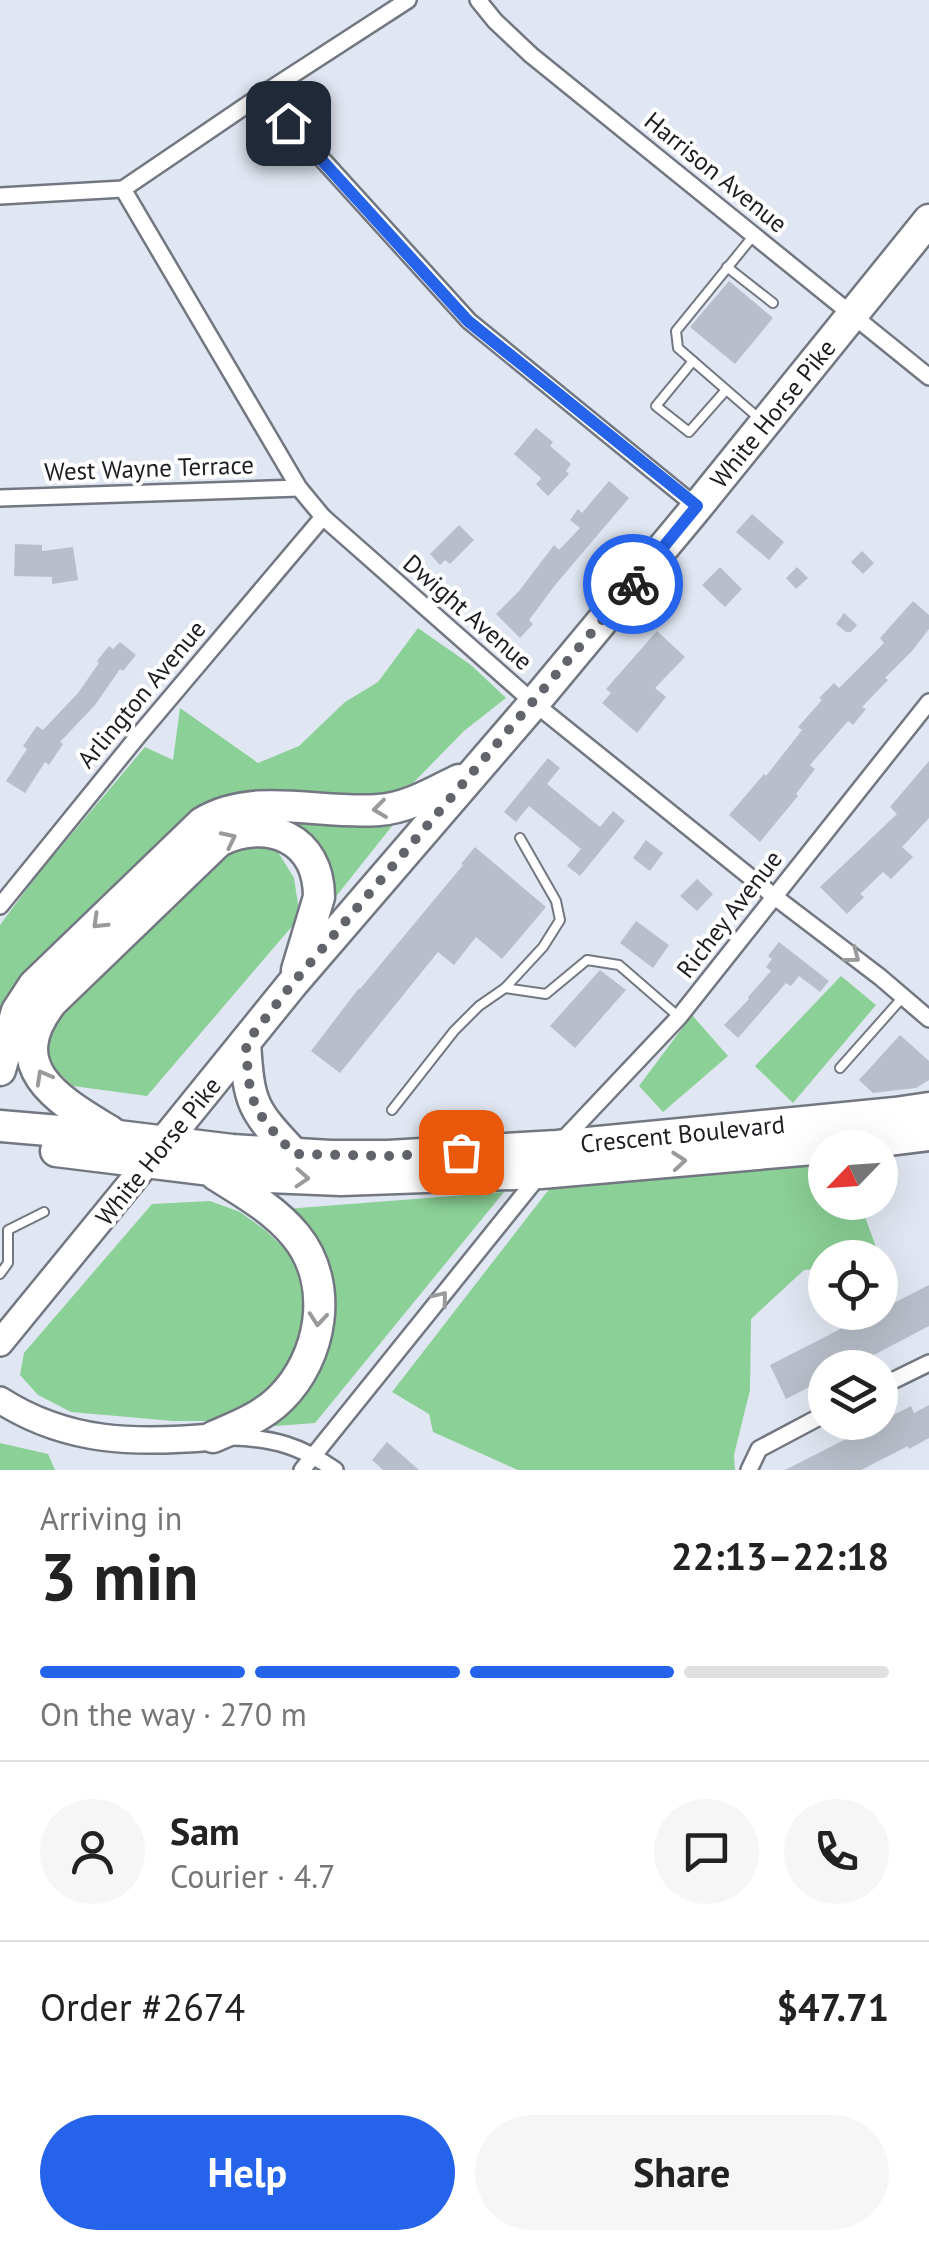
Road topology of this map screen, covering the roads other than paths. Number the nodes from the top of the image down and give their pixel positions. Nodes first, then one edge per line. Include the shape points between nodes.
1 (408, 0) edge
2 (478, 0) edge
3 (263, 94) junction
4 (123, 190) junction
5 (0, 196) edge
6 (929, 220) edge
7 (754, 234) junction
8 (728, 267) junction
9 (773, 303) dead end
10 (853, 314) junction
11 (693, 361) junction
12 (929, 377) edge
13 (726, 390) junction
14 (765, 423) junction
15 (299, 488) junction
16 (0, 498) edge
17 (697, 506) junction
18 (323, 517) junction
19 (929, 702) edge
20 (534, 703) junction
21 (471, 775) junction
22 (520, 838) dead end
23 (774, 897) junction
24 (0, 906) edge
25 (293, 983) junction
26 (505, 988) junction
27 (903, 996) junction
28 (679, 1017) junction
29 (929, 1019) edge
30 (246, 1043) junction
31 (840, 1068) dead end
32 (0, 1070) edge
33 (929, 1108) edge
34 (392, 1110) dead end
35 (0, 1126) edge
36 (929, 1135) edge
37 (118, 1136) junction
38 (898, 1139) edge
39 (0, 1146) edge
40 (558, 1146) junction
41 (808, 1150) edge
42 (157, 1152) junction
43 (294, 1154) junction
44 (205, 1168) junction
45 (541, 1174) junction
46 (44, 1212) dead end
47 (0, 1224) edge
48 (8, 1230) junction
49 (0, 1274) edge
50 (0, 1342) edge
51 (929, 1364) edge
52 (898, 1379) edge
53 (0, 1400) edge
54 (808, 1423) edge
55 (213, 1437) junction
56 (314, 1456) junction
57 (302, 1470) edge
58 (335, 1470) edge
59 (748, 1470) edge

1 - 3 street
2 - 7 street, Harrison Avenue via 531,55
3 - 4 street
3 - 17 street via 468,321
4 - 5 street
4 - 15 street, Dwight Avenue
6 - 10 highway, White Horse Pike
7 - 8 lane
7 - 10 street, Harrison Avenue
8 - 9 lane
8 - 11 lane via 676,331 678,348
10 - 12 street, Harrison Avenue
10 - 14 highway, White Horse Pike
11 - 13 lane
11 - 13 lane via 656,406 689,432
13 - 14 lane
14 - 17 highway, White Horse Pike
15 - 16 street, West Wayne Terrace
15 - 18 street, Dwight Avenue
17 - 20 highway, White Horse Pike
18 - 20 street, Dwight Avenue
18 - 24 street, Arlington Avenue
19 - 23 street, Richey Avenue
20 - 21 highway, White Horse Pike
20 - 23 street, Dwight Avenue
21 - 25 highway, White Horse Pike
21 -> 32 highway via 383,810 266,806 223,812 202,823 34,985 17,1011
22 - 26 lane via 560,920
23 -> 27 street, Dwight Avenue
23 - 28 street, Richey Avenue
25 - 30 highway, White Horse Pike
37 -> 25 highway via 47,1088 36,1067 34,1032 52,1002 211,848 234,834 281,834 304,851 315,872 317,909
26 - 28 lane via 546,994 588,960 619,965
26 - 34 lane via 454,1031
27 - 29 street, Dwight Avenue
27 - 31 lane
28 - 40 street, Richey Avenue
30 - 42 highway, White Horse Pike
30 - 43 highway via 256,1112
33 - 40 highway, Crescent Boulevard
35 - 37 highway
36 - 38 highway, Crescent Boulevard
37 - 42 highway
39 - 42 highway
40 - 43 highway, Crescent Boulevard
45 -> 41 highway, Crescent Boulevard
42 - 43 highway, Crescent Boulevard
42 - 44 highway, Crescent Boulevard
42 - 50 main road, White Horse Pike
44 -> 45 highway, Crescent Boulevard via 340,1180
44 -> 55 highway via 283,1222 308,1256 320,1294 317,1333 292,1386 260,1414
56 -> 45 street
46 - 48 lane
47 - 48 lane
48 - 49 lane via 8,1263
51 - 52 street
53 - 55 main road via 83,1435 159,1442
54 - 59 street via 760,1449
55 - 56 street via 257,1438
56 - 57 street
56 - 58 street

